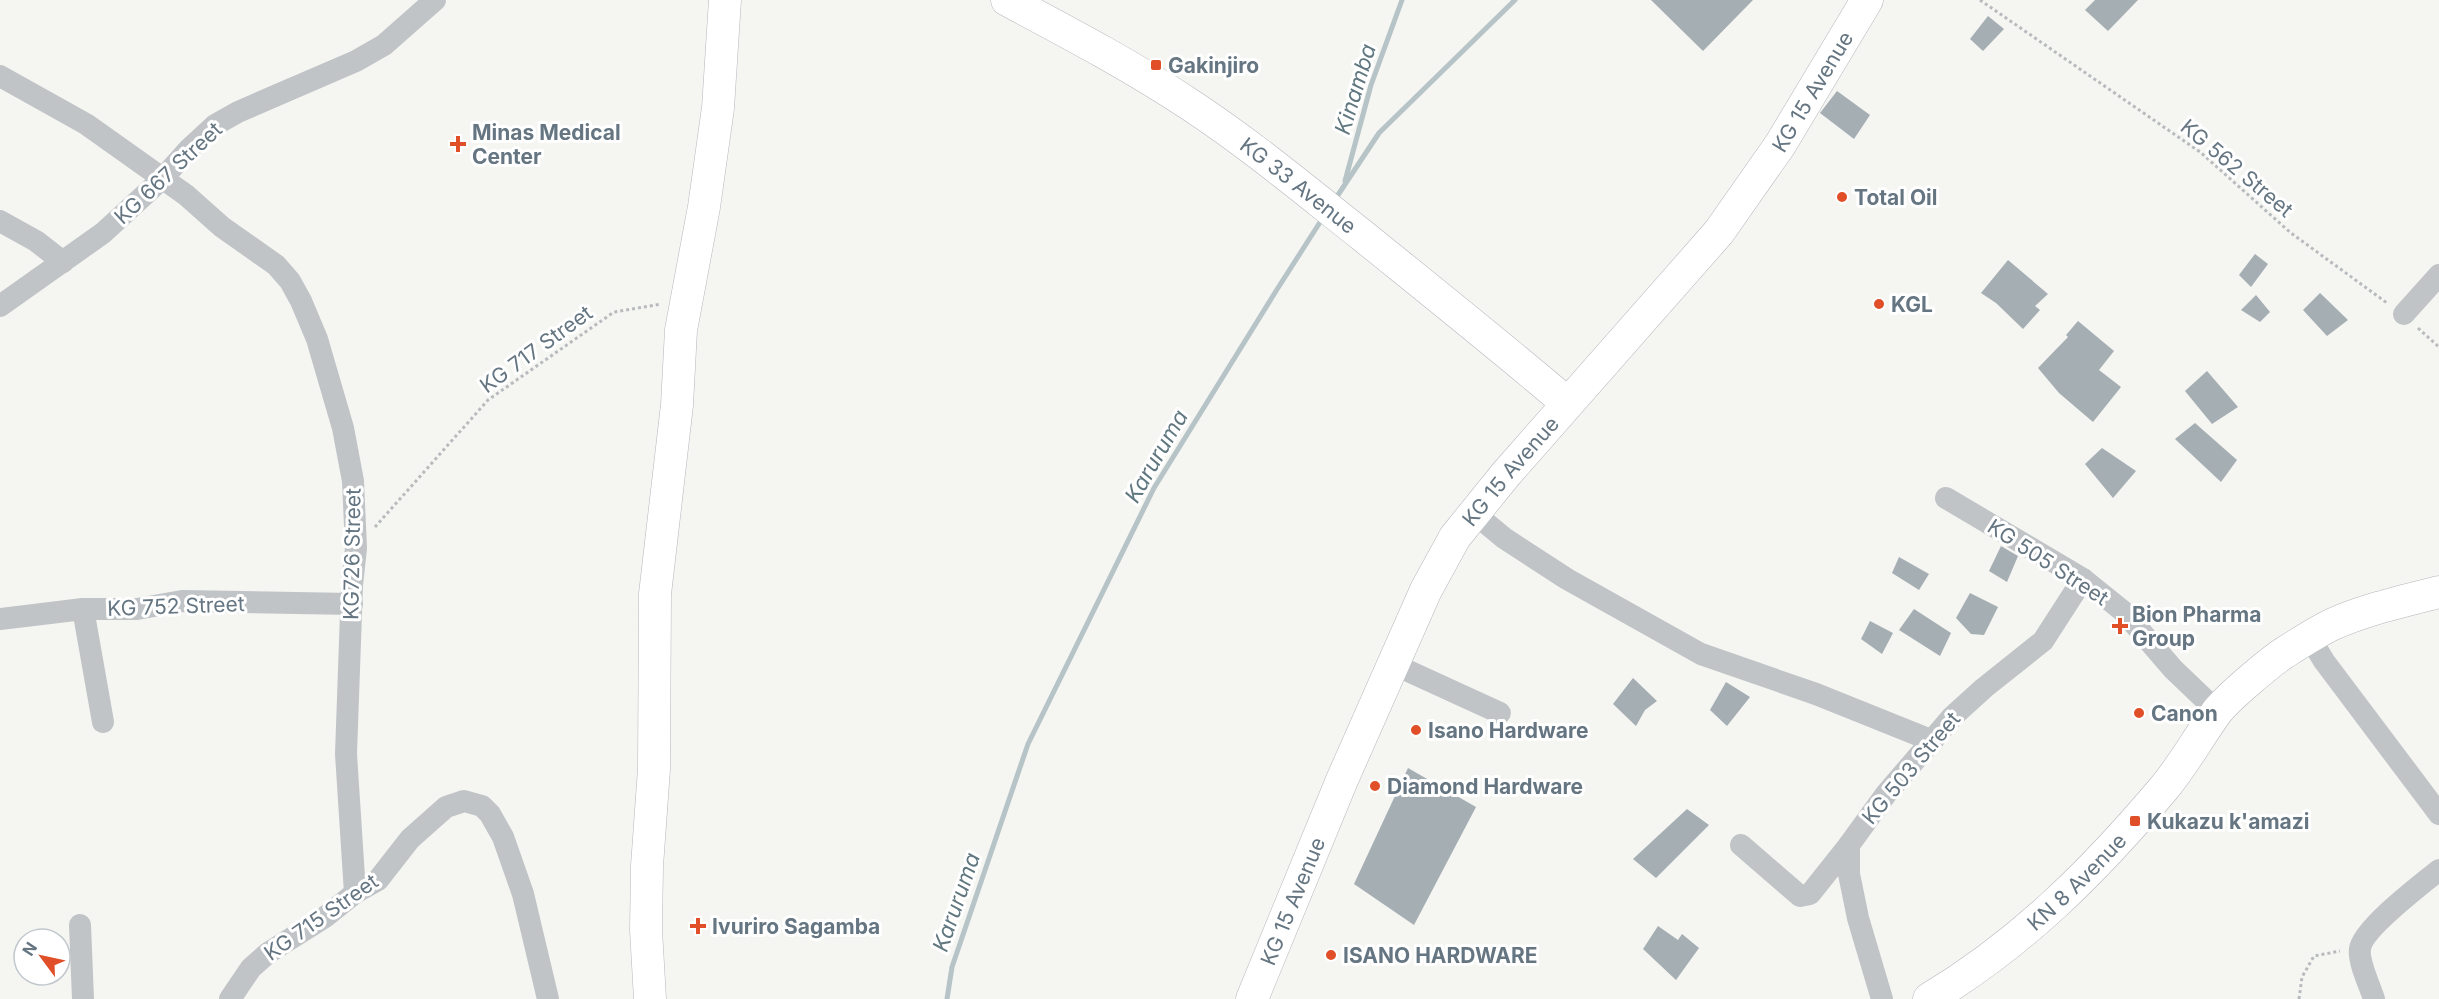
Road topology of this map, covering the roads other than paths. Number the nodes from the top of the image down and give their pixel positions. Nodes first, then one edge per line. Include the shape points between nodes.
1 (435, 0) edge
2 (725, 0) edge
3 (1867, 0) edge
4 (1018, 2) edge
5 (0, 76) edge
6 (163, 178) junction
7 (0, 221) edge
8 (63, 262) junction
9 (2439, 275) edge
10 (0, 306) edge
11 (2404, 314) road end
12 (1567, 403) junction
13 (1946, 498) dead end
14 (1474, 513) junction
15 (2083, 579) junction
16 (2439, 592) edge
17 (352, 604) junction
18 (82, 609) junction
19 (0, 619) edge
20 (2310, 638) junction
21 (1393, 664) junction
22 (2217, 711) junction
23 (1500, 713) dead end
24 (103, 722) dead end
25 (1933, 741) junction
26 (2439, 814) edge
27 (1741, 845) dead end
28 (1849, 845) junction
29 (2439, 870) edge
30 (356, 893) junction
31 (80, 925) dead end
32 (83, 999) edge
33 (230, 999) edge
34 (548, 999) edge
35 (651, 999) edge
36 (1252, 999) edge
37 (1882, 999) edge
38 (1929, 999) edge
39 (2374, 999) edge

1 - 6 street, KG 667 Street via 384,45 356,61 215,125
2 - 35 main road via 718,108 681,330 656,594 654,769 646,930
3 - 12 main road, KG 15 Avenue via 1780,145 1719,232
4 - 12 main road, KG 33 Avenue via 1190,104 1257,152
5 - 6 street, KG726 Street via 86,124
6 - 8 street, KG 667 Street via 103,233
6 - 17 street, KG726 Street via 276,265 290,281 317,339 354,481 356,548
7 - 8 street
8 - 10 street, KG 667 Street
9 - 11 street
12 - 14 main road, KG 15 Avenue
13 - 15 street, KG 505 Street
14 - 21 main road, KG 15 Avenue via 1455,537 1426,590
14 - 25 street via 1511,543 1567,579 1701,654
15 - 22 street, KG 505 Street via 2124,612 2173,669
15 - 25 street, KG 503 Street via 2043,641 1960,710
16 - 20 main road, KN 8 Avenue via 2331,625
17 - 18 street, KG 752 Street via 182,601 137,609
17 - 30 street, KG726 Street via 346,754
18 - 19 street, KG 752 Street
18 - 24 street
20 - 22 main road, KN 8 Avenue via 2282,654
20 - 26 street
21 - 23 street
21 - 36 main road, KG 15 Avenue
22 - 38 main road, KN 8 Avenue via 2180,769 2082,880 2025,930
25 - 28 street, KG 503 Street via 1886,794
27 - 28 street via 1800,896 1810,894
28 - 37 street, KG 503 Street via 1849,874 1858,918
29 - 39 street via 2366,935 2359,948
30 - 33 street, KG 715 Street via 268,953 251,968
30 - 34 street, KG 715 Street via 378,880 410,839 446,807 464,801 482,806 503,837 523,894
31 - 32 street

